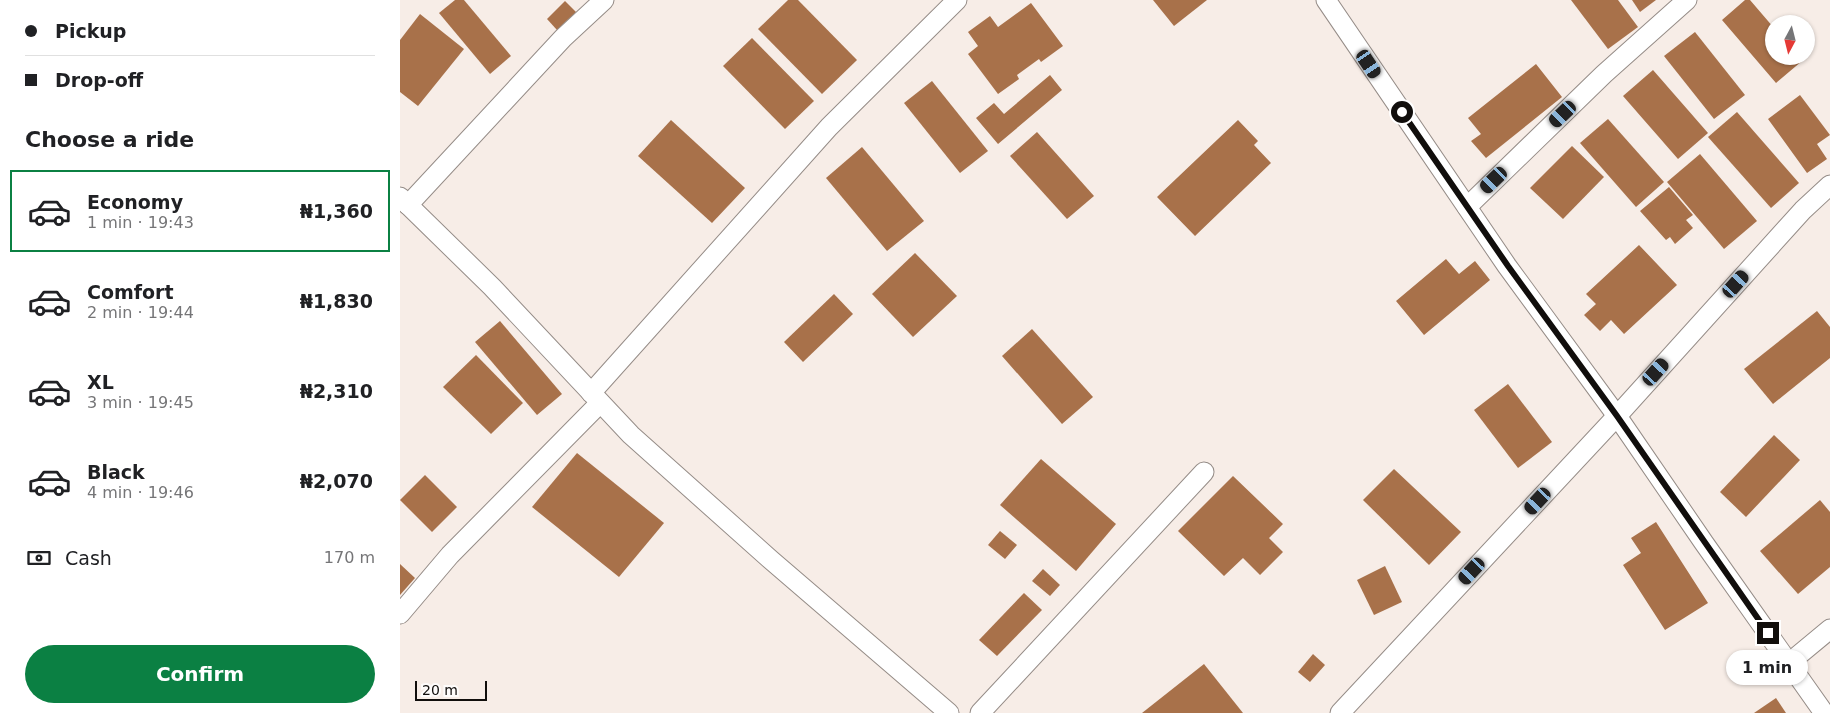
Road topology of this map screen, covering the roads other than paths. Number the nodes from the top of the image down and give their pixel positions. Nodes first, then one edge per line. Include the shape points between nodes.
1 (604, 0) edge
2 (957, 0) edge
3 (1326, 0) edge
4 (1687, 0) edge
5 (1830, 185) edge
6 (404, 201) edge
7 (1467, 207) junction
8 (596, 398) junction
9 (1617, 416) junction
10 (1204, 472) dead end
11 (400, 614) edge
12 (1830, 629) edge
13 (1789, 663) junction
14 (949, 713) edge
15 (980, 713) edge
16 (1340, 713) edge
17 (1824, 713) edge

1 - 6 street
2 - 8 street via 829,127
3 - 7 street
4 - 7 street via 1604,74
5 - 9 street via 1803,210
6 - 8 street via 492,287
7 - 9 street
8 - 11 street via 450,555
8 - 14 street via 630,435
9 - 13 street
9 - 16 street
10 - 15 street
12 - 13 street
13 - 17 street

